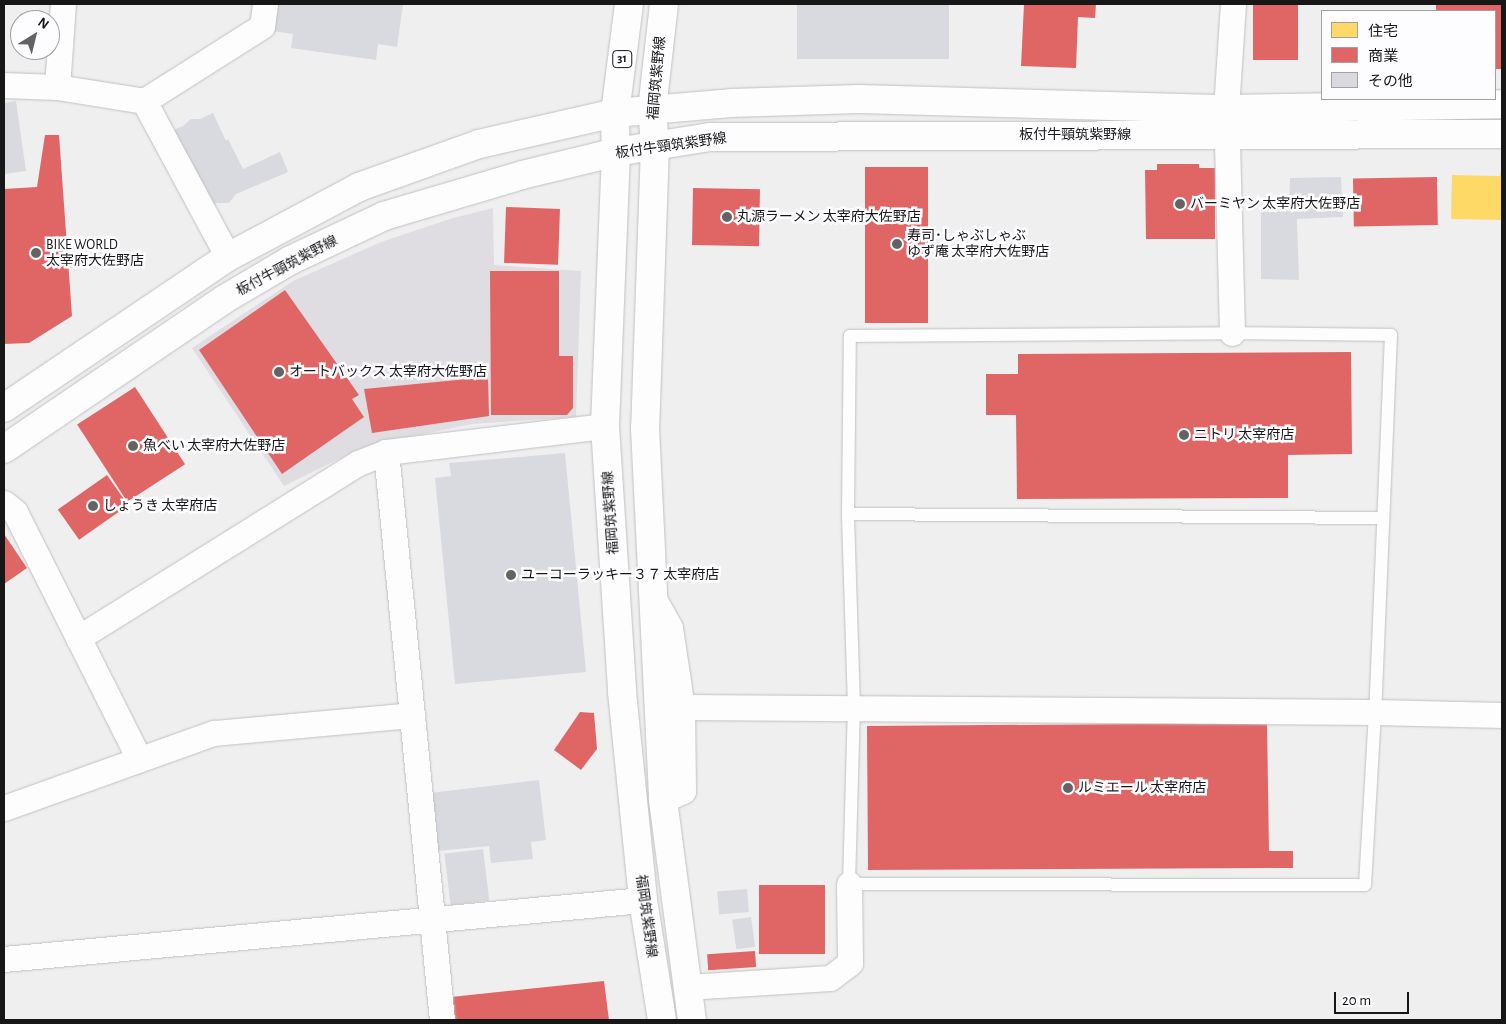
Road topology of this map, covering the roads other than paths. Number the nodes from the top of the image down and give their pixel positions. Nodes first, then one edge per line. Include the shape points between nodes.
1 (63, 4) edge
2 (265, 4) edge
3 (629, 4) edge
4 (664, 4) edge
5 (1233, 4) edge
6 (4, 85) edge
7 (57, 88) junction
8 (144, 101) junction
9 (1502, 104) edge
10 (652, 110) junction
11 (615, 114) junction
12 (1226, 122) junction
13 (1502, 134) edge
14 (655, 146) junction
15 (616, 152) junction
16 (228, 257) junction
17 (1232, 333) junction
18 (4, 408) edge
19 (605, 426) junction
20 (4, 449) edge
21 (386, 452) junction
22 (4, 503) edge
23 (848, 514) junction
24 (1382, 518) junction
25 (653, 597) junction
26 (78, 638) junction
27 (682, 707) junction
28 (854, 707) junction
29 (1375, 712) junction
30 (412, 715) junction
31 (1502, 715) edge
32 (139, 759) junction
33 (663, 800) junction
34 (4, 808) edge
35 (849, 884) junction
36 (643, 900) junction
37 (432, 921) junction
38 (4, 959) edge
39 (687, 987) junction
40 (442, 1020) edge
41 (662, 1020) edge
42 (692, 1020) edge

1 - 7 street
2 - 8 street via 262,26
3 - 11 main road, 福岡筑紫野線 / 31
4 - 10 main road, 福岡筑紫野線
5 - 12 street
6 - 7 street
7 - 8 street
8 - 16 street
9 - 12 main road, 板付牛頸筑紫野線
10 - 11 main road, 板付牛頸筑紫野線
10 - 12 main road, 板付牛頸筑紫野線 via 731,103 859,99
10 - 14 main road, 福岡筑紫野線
11 - 15 main road, 福岡筑紫野線 / 31
11 - 16 main road, 板付牛頸筑紫野線 via 479,144 359,188
12 - 13 main road, 板付牛頸筑紫野線
12 - 14 main road, 板付牛頸筑紫野線 via 710,137
12 - 17 street
14 - 15 main road, 板付牛頸筑紫野線
14 - 25 main road, 福岡筑紫野線 via 645,428
15 - 19 main road, 福岡筑紫野線 / 31
15 - 20 main road, 板付牛頸筑紫野線 via 522,175 384,216 291,260 223,300
16 - 18 main road, 板付牛頸筑紫野線
17 - 23 lane via 850,336
17 - 24 lane via 1391,335
19 - 21 street
19 - 36 main road, 福岡筑紫野線 / 31 via 622,692
21 - 26 street via 358,463
21 - 30 street
22 - 26 street via 15,512
23 - 24 lane
23 - 28 lane
24 - 29 lane
25 - 27 street via 670,628
25 - 33 main road, 福岡筑紫野線
26 - 32 street
27 - 28 street
27 - 33 street via 683,791
28 - 29 street
28 - 35 lane
29 - 31 street
29 - 35 lane via 1365,885
30 - 32 street via 214,733
30 - 37 street
32 - 34 street
33 - 39 main road, 福岡筑紫野線
35 - 39 street via 850,964 830,978
36 - 37 street
36 - 41 main road, 福岡筑紫野線 / 31
37 - 38 street
37 - 40 street
39 - 42 main road, 福岡筑紫野線

